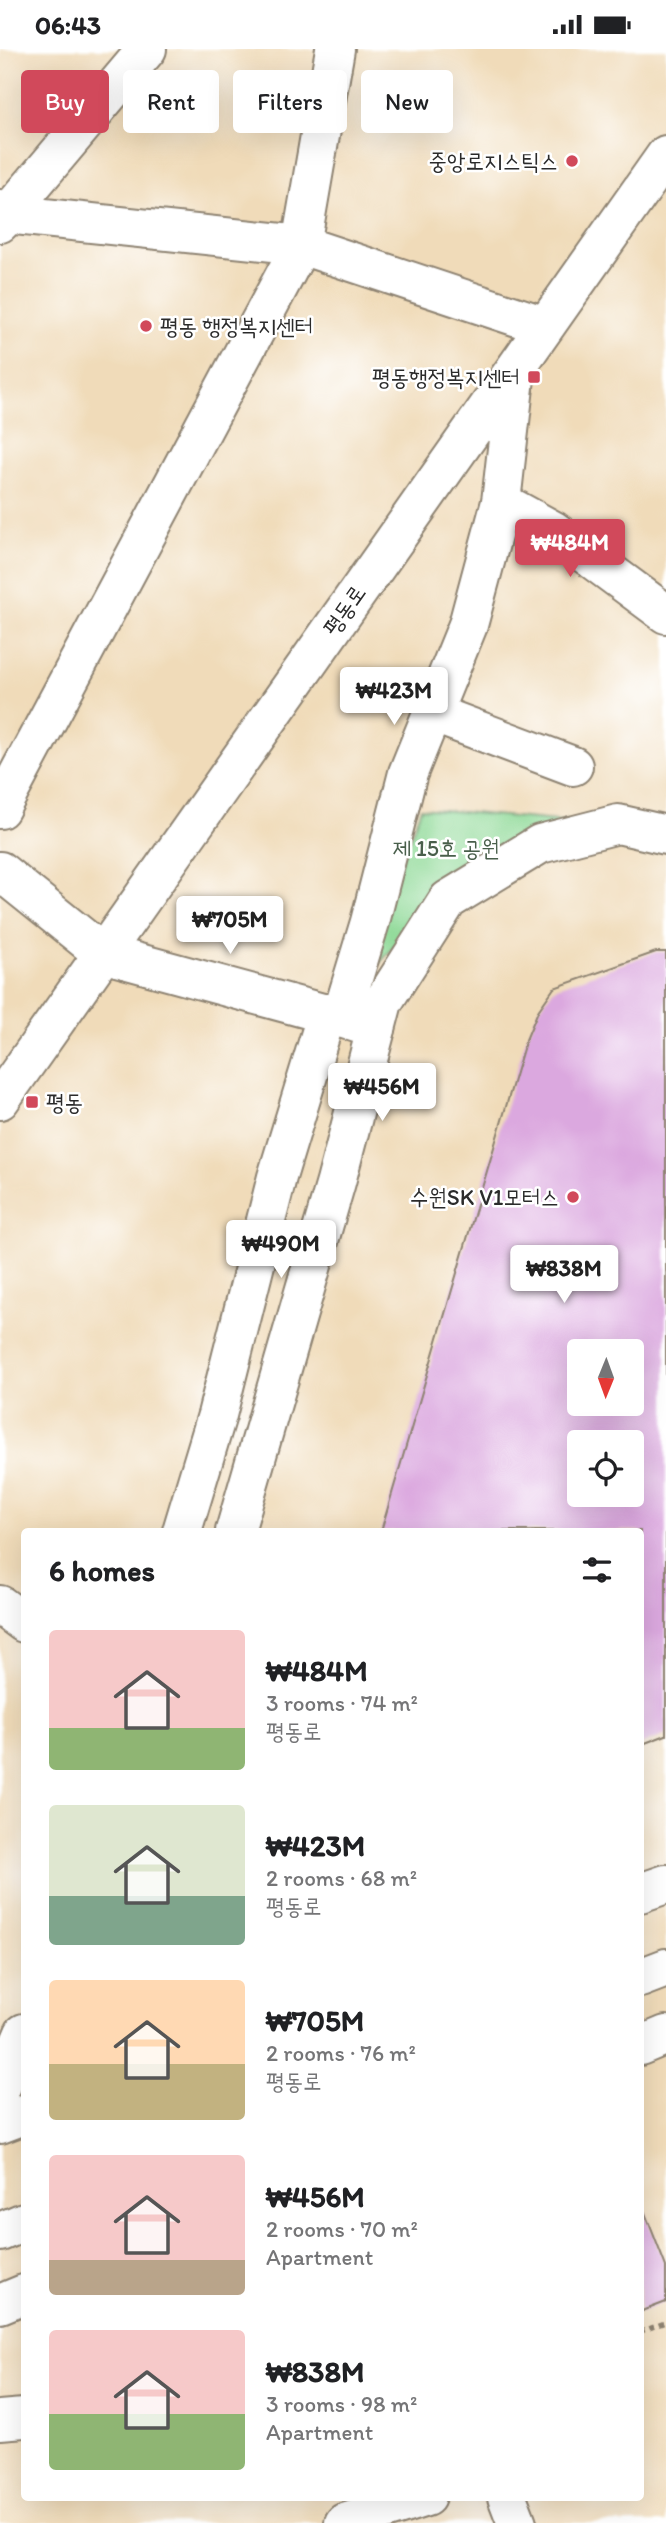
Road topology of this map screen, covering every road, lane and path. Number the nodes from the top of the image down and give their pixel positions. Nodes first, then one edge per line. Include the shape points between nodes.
1 (147, 49) edge
2 (335, 49) edge
3 (660, 176) edge
4 (2, 215) edge
5 (301, 245) junction
6 (545, 326) junction
7 (516, 367) junction
8 (501, 502) junction
9 (666, 614) edge
10 (432, 713) junction
11 (573, 766) dead end
12 (0, 809) edge
13 (666, 835) edge
14 (0, 871) edge
15 (102, 953) junction
16 (348, 1020) junction
17 (0, 1100) edge
18 (183, 1528) edge
19 (236, 1528) edge
20 (0, 1605) edge
21 (21, 1621) edge
22 (666, 1884) edge
23 (644, 1892) edge
24 (666, 1968) edge
25 (644, 1977) edge
26 (666, 2035) edge
27 (21, 2040) edge
28 (644, 2044) edge
29 (0, 2090) edge
30 (21, 2116) edge
31 (0, 2124) edge
32 (21, 2223) edge
33 (0, 2232) edge
34 (21, 2295) edge
35 (0, 2304) edge
36 (666, 2322) edge
37 (644, 2330) edge
38 (21, 2417) edge
39 (0, 2420) edge
40 (413, 2501) edge
41 (509, 2501) edge
42 (344, 2523) edge
43 (517, 2523) edge

1 - 4 street
2 - 5 street
3 - 6 street, 평동로
4 - 5 street
5 - 6 street
5 - 12 street
6 - 7 street, 평동로
7 - 8 street
7 - 15 street, 평동로
8 - 9 street via 554,531
8 - 10 street via 468,625
10 - 11 street
10 - 16 street via 408,773
13 - 16 street via 618,824 540,844 448,900 383,1002
14 - 15 street
15 - 16 street
15 - 17 street, 평동로
16 - 18 street via 277,1177
16 - 19 street via 336,1182
20 - 21 street
22 - 23 street
24 - 25 street
26 - 28 street
27 - 29 street
30 - 31 street
32 - 33 street
34 - 35 street
36 - 37 path
38 - 39 street
40 - 42 street
41 - 43 street

